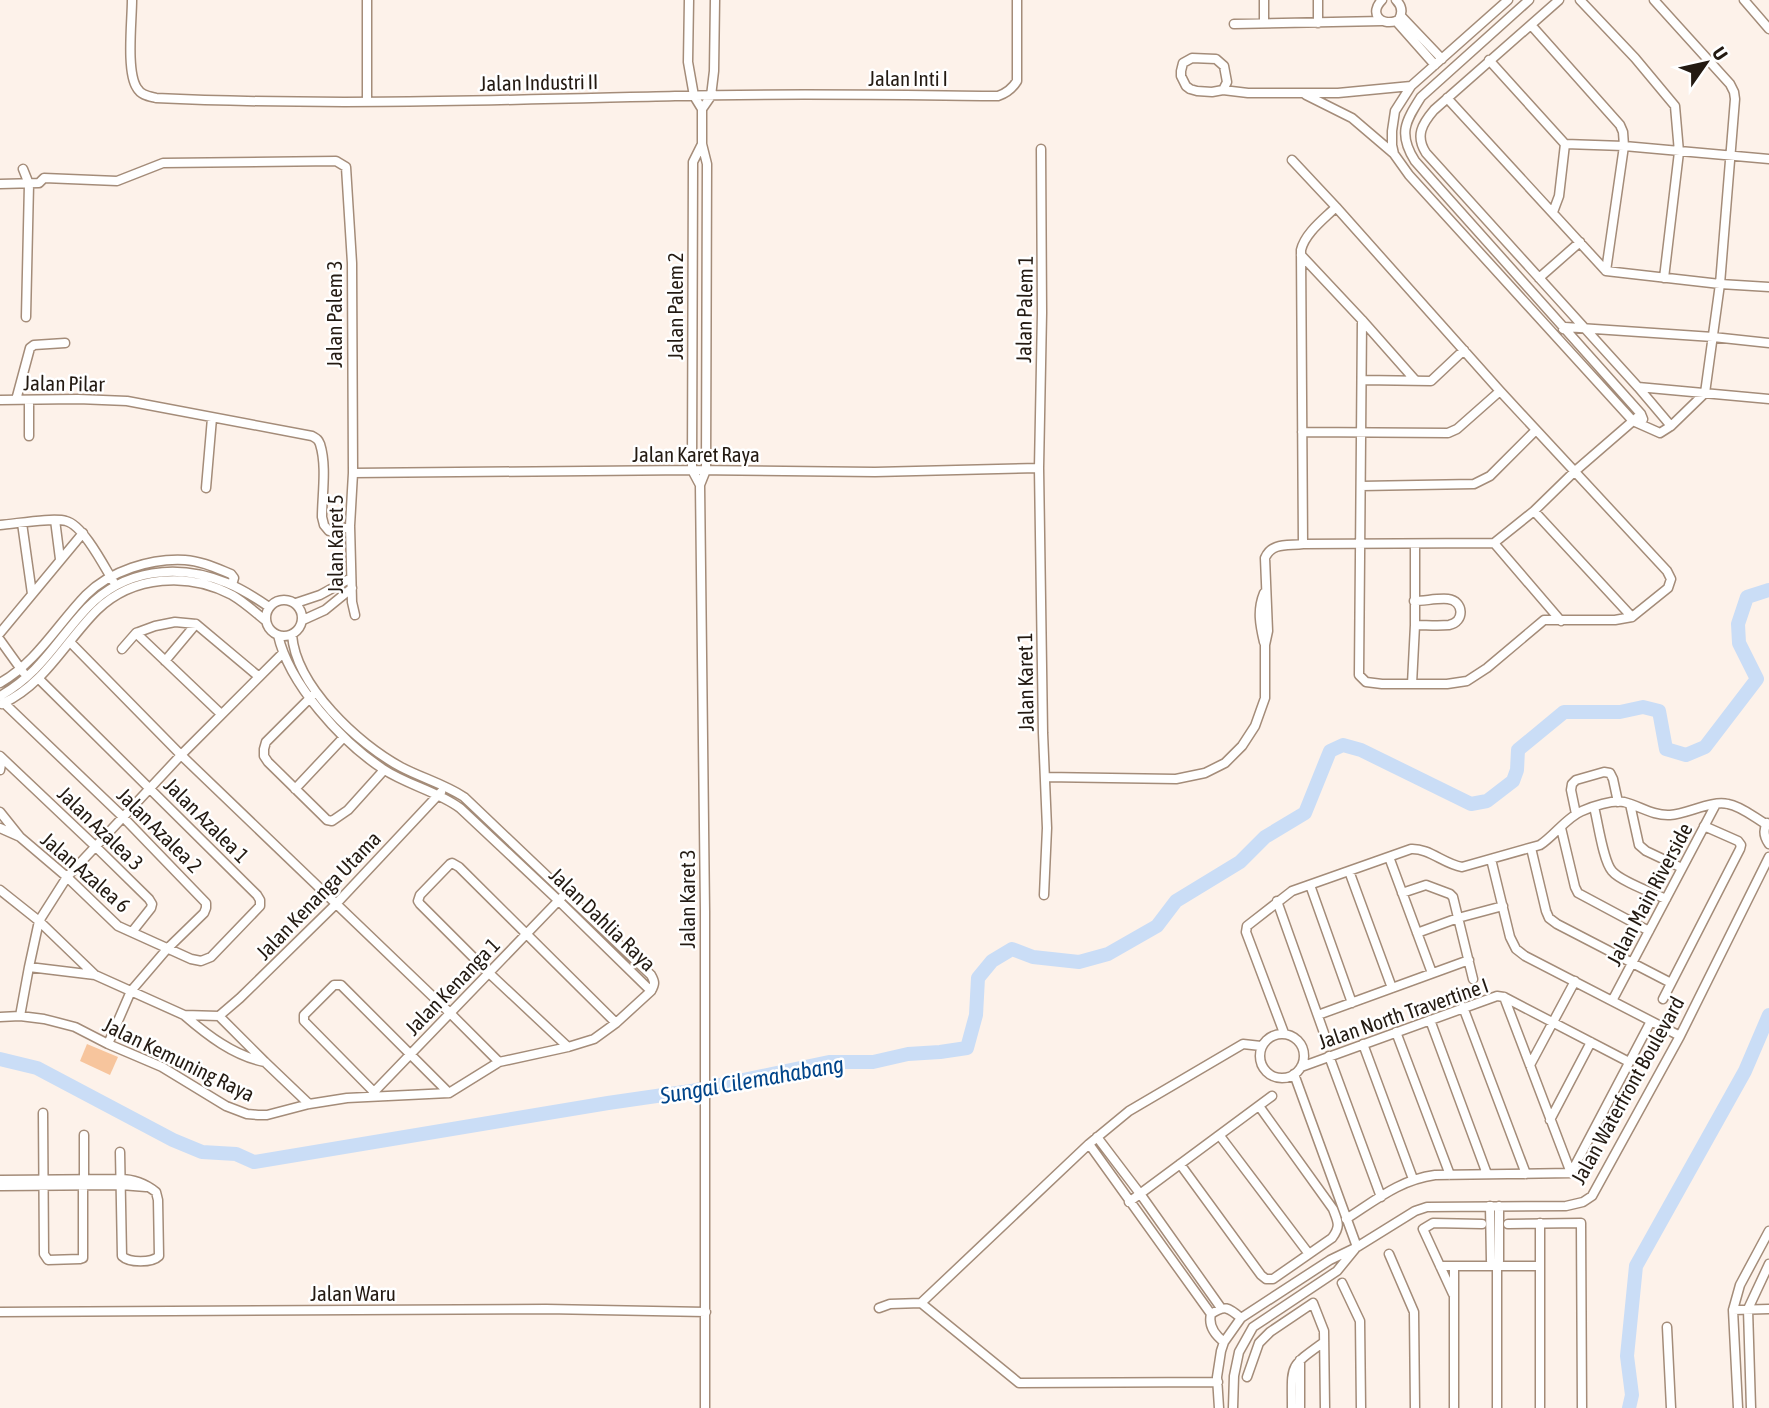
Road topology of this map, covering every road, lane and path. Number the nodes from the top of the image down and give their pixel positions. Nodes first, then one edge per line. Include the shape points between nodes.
1 (132, 0) edge
2 (367, 0) edge
3 (689, 0) edge
4 (715, 0) edge
5 (1017, 0) edge
6 (1264, 0) edge
7 (1318, 0) edge
8 (1381, 0) edge
9 (1396, 0) edge
10 (1508, 0) edge
11 (1529, 0) edge
12 (1559, 0) edge
13 (1580, 0) edge
14 (1654, 0) edge
15 (1744, 0) edge
16 (1492, 14) junction
17 (1399, 18) junction
18 (1382, 21) junction
19 (1264, 23) junction
20 (1318, 23) junction
21 (1234, 24) dead end
22 (1501, 25) junction
23 (1531, 26) junction
24 (1769, 29) edge
25 (1489, 61) junction
26 (1439, 62) junction
27 (1412, 86) junction
28 (1223, 90) junction
29 (1303, 94) junction
30 (695, 96) junction
31 (711, 96) junction
32 (1447, 98) junction
33 (367, 102) junction
34 (702, 109) junction
35 (702, 144) junction
36 (1565, 144) junction
37 (1623, 146) junction
38 (1041, 149) dead end
39 (1679, 152) junction
40 (1426, 153) junction
41 (1394, 154) junction
42 (1731, 155) junction
43 (1769, 159) edge
44 (1292, 160) dead end
45 (1415, 161) junction
46 (23, 169) dead end
47 (0, 184) edge
48 (29, 184) junction
49 (1336, 206) junction
50 (1553, 212) junction
51 (1580, 243) junction
52 (1301, 255) junction
53 (1500, 256) junction
54 (1491, 265) junction
55 (1606, 271) junction
56 (1539, 278) junction
57 (1664, 278) junction
58 (1720, 284) junction
59 (1769, 287) edge
60 (1539, 299) junction
61 (1530, 307) junction
62 (26, 317) dead end
63 (1362, 320) junction
64 (1565, 327) junction
65 (1586, 329) junction
66 (1555, 336) junction
67 (1713, 337) junction
68 (65, 343) dead end
69 (1769, 343) edge
70 (1464, 351) junction
71 (1401, 364) junction
72 (1362, 380) junction
73 (1415, 380) junction
74 (1397, 381) junction
75 (1638, 387) junction
76 (1500, 391) junction
77 (1705, 393) junction
78 (1769, 399) edge
79 (0, 400) edge
80 (16, 400) junction
81 (29, 400) junction
82 (1641, 414) junction
83 (212, 418) junction
84 (1633, 421) junction
85 (1671, 426) junction
86 (1647, 427) junction
87 (1536, 430) junction
88 (1302, 432) junction
89 (1361, 432) junction
90 (29, 436) dead end
91 (1039, 468) junction
92 (692, 470) junction
93 (706, 470) junction
94 (1574, 472) junction
95 (353, 473) junction
96 (700, 485) junction
97 (1361, 486) junction
98 (205, 488) dead end
99 (1534, 511) junction
100 (55, 520) junction
101 (22, 523) junction
102 (0, 525) edge
103 (350, 526) junction
104 (83, 533) junction
105 (1494, 543) junction
106 (1303, 544) junction
107 (1360, 544) junction
108 (1415, 544) junction
109 (60, 559) junction
110 (351, 578) junction
111 (116, 584) junction
112 (352, 588) junction
113 (32, 594) junction
114 (1614, 598) junction
115 (1414, 601) junction
116 (296, 603) junction
117 (269, 607) junction
118 (1548, 607) junction
119 (355, 615) dead end
120 (1632, 617) junction
121 (303, 620) junction
122 (1615, 620) junction
123 (266, 621) junction
124 (1544, 621) junction
125 (1561, 621) junction
126 (196, 624) junction
127 (1415, 625) junction
128 (0, 633) edge
129 (136, 633) junction
130 (278, 635) junction
131 (292, 635) junction
132 (0, 640) edge
133 (70, 642) junction
134 (122, 649) dead end
135 (283, 653) junction
136 (165, 661) junction
137 (21, 669) junction
138 (258, 676) junction
139 (27, 678) junction
140 (39, 679) junction
141 (0, 683) edge
142 (1412, 684) junction
143 (313, 695) junction
144 (1, 701) edge
145 (221, 714) junction
146 (343, 738) junction
147 (181, 755) junction
148 (1, 757) edge
149 (0, 770) edge
150 (384, 770) junction
151 (1045, 778) junction
152 (446, 786) junction
153 (150, 788) junction
154 (295, 789) junction
155 (438, 795) junction
156 (1618, 802) junction
157 (1630, 804) junction
158 (1716, 804) junction
159 (1594, 807) junction
160 (0, 812) edge
161 (1576, 814) junction
162 (122, 816) junction
163 (1767, 822) edge
164 (1704, 826) junction
165 (0, 828) edge
166 (1561, 828) junction
167 (20, 837) junction
168 (1769, 844) edge
169 (95, 846) junction
170 (1531, 848) junction
171 (1389, 857) junction
172 (1769, 857) edge
173 (1491, 859) junction
174 (1682, 868) junction
175 (1349, 871) junction
176 (67, 877) junction
177 (1310, 885) junction
178 (0, 890) edge
179 (1402, 893) junction
180 (1044, 895) dead end
181 (562, 897) junction
182 (1666, 898) junction
183 (1278, 901) junction
184 (336, 904) junction
185 (1503, 906) junction
186 (1458, 918) junction
187 (39, 920) junction
188 (1649, 931) junction
189 (132, 932) junction
190 (1418, 933) junction
191 (526, 935) junction
192 (167, 949) junction
193 (1469, 960) junction
194 (1632, 962) junction
195 (29, 967) junction
196 (489, 973) junction
197 (1432, 973) junction
198 (95, 975) junction
199 (1473, 979) dead end
200 (1575, 981) junction
201 (1671, 983) junction
202 (1392, 988) junction
203 (131, 990) junction
204 (651, 991) joint
205 (1504, 997) junction
206 (1663, 999) dead end
207 (1612, 1001) junction
208 (1352, 1003) junction
209 (1463, 1007) junction
210 (450, 1013) junction
211 (184, 1015) junction
212 (1318, 1015) junction
213 (20, 1016) junction
214 (219, 1016) junction
215 (0, 1017) edge
216 (1430, 1020) junction
217 (1651, 1021) junction
218 (1553, 1022) junction
219 (615, 1023) junction
220 (1396, 1032) junction
221 (1284, 1033) junction
222 (1324, 1033) dead end
223 (1680, 1036) junction
224 (1591, 1042) junction
225 (108, 1044) junction
226 (1363, 1044) junction
227 (1261, 1046) junction
228 (568, 1047) junction
229 (411, 1054) junction
230 (1329, 1056) junction
231 (265, 1062) junction
232 (499, 1062) junction
233 (1629, 1062) junction
234 (1530, 1065) junction
235 (1301, 1067) junction
236 (1294, 1074) junction
237 (449, 1093) junction
238 (374, 1094) junction
239 (1272, 1096) dead end
240 (309, 1104) junction
241 (1259, 1106) junction
242 (43, 1113) dead end
243 (1550, 1120) junction
244 (84, 1136) dead end
245 (1220, 1136) junction
246 (1097, 1137) junction
247 (1089, 1144) junction
248 (120, 1152) dead end
249 (1180, 1164) junction
250 (1570, 1173) junction
251 (1487, 1174) junction
252 (1526, 1174) junction
253 (1450, 1175) junction
254 (0, 1179) edge
255 (1413, 1179) junction
256 (84, 1182) junction
257 (120, 1182) junction
258 (43, 1183) junction
259 (0, 1187) edge
260 (1141, 1195) junction
261 (1381, 1197) junction
262 (1129, 1202) junction
263 (1495, 1206) junction
264 (1346, 1219) junction
265 (1539, 1223) junction
266 (1482, 1224) dead end
267 (1508, 1224) dead end
268 (1769, 1231) edge
269 (1357, 1247) junction
270 (1309, 1254) junction
271 (1389, 1254) dead end
272 (1769, 1264) edge
273 (1440, 1266) junction
274 (1454, 1266) junction
275 (1497, 1266) junction
276 (1540, 1266) junction
277 (1342, 1283) dead end
278 (1454, 1297) junction
279 (921, 1303) junction
280 (879, 1308) dead end
281 (1221, 1308) junction
282 (1748, 1309) junction
283 (1769, 1309) edge
284 (1733, 1310) junction
285 (0, 1312) edge
286 (706, 1312) junction
287 (1210, 1314) junction
288 (1241, 1318) junction
289 (1667, 1327) dead end
290 (1223, 1342) junction
291 (1325, 1342) junction
292 (1300, 1360) junction
293 (1247, 1377) dead end
294 (1217, 1382) junction
295 (705, 1408) edge
296 (1219, 1408) edge
297 (1233, 1408) edge
298 (1292, 1408) edge
299 (1300, 1408) edge
300 (1325, 1408) edge
301 (1361, 1408) edge
302 (1415, 1408) edge
303 (1454, 1408) edge
304 (1497, 1408) edge
305 (1540, 1408) edge
306 (1582, 1408) edge
307 (1671, 1408) edge
308 (1738, 1408) edge
309 (1751, 1408) edge

1 - 33 street, Jalan Industri II via 131,64 141,93 156,98
2 - 33 street
3 - 30 street, Jalan Palem 2 via 688,62
4 - 31 street
5 - 31 street, Jalan Inti I via 1017,81 998,96
6 - 19 street
7 - 20 street
8 - 18 street via 1376,12
9 - 17 street
10 - 16 street
11 - 22 street
12 - 23 street
13 - 39 street via 1673,102
14 - 42 street via 1730,83 1735,99
15 - 24 street
16 - 22 street
16 - 26 street
17 - 18 street
17 - 26 street
18 - 20 street
19 - 20 street
19 - 21 street
22 - 45 street via 1421,97 1404,132
23 - 25 street
23 - 37 street via 1620,125
25 - 32 street
25 - 36 street
26 - 27 street
27 - 29 street
27 - 41 street via 1395,111
28 - 28 street via 1227,82 1224,66 1216,59 1192,58 1183,63 1181,76 1186,86 1197,91
28 - 29 street
29 - 41 street via 1352,118
30 - 31 street, Jalan Industri II
30 - 33 street, Jalan Industri II
30 - 34 street, Jalan Palem 2
31 - 34 street
32 - 40 street via 1421,129
32 - 50 street
34 - 35 street, Jalan Palem 2
35 - 92 street, Jalan Palem 2 via 693,162
35 - 93 street, Jalan Palem 2 via 707,164
36 - 37 street
36 - 50 street
37 - 39 street
37 - 55 street
38 - 91 street, Jalan Palem 1
39 - 42 street
39 - 57 street
40 - 45 street
40 - 56 street
41 - 54 street
42 - 43 street
42 - 58 street
44 - 49 street
45 - 53 street
46 - 48 street
47 - 48 street
48 - 62 street
48 - 95 street, Jalan Palem 3 via 44,178 117,181 163,163 336,161 346,167 352,263
49 - 52 street via 1303,242
49 - 70 street
50 - 51 street
51 - 55 street
51 - 56 street
52 - 63 street
52 - 88 street
53 - 54 street
53 - 60 street
54 - 61 street
55 - 57 street
56 - 65 street
57 - 58 street
58 - 59 street
58 - 67 street
60 - 61 street
60 - 64 street
61 - 66 street
63 - 71 street
63 - 72 street
64 - 65 street
64 - 66 street
64 - 82 street
65 - 67 street
65 - 75 street
66 - 84 street
67 - 69 street
67 - 77 street
68 - 80 street via 30,348
70 - 73 street via 1431,381
70 - 76 street
71 - 73 street
71 - 74 street
72 - 74 street
72 - 89 street
73 - 74 street
75 - 77 street
75 - 85 street
76 - 87 street
76 - 89 street via 1453,432
77 - 78 street
77 - 85 street
79 - 80 street, Jalan Pilar
80 - 81 street, Jalan Pilar
81 - 83 street, Jalan Pilar via 127,401
81 - 90 street
82 - 84 street
82 - 86 street
83 - 98 street
83 - 103 street, Jalan Pilar via 316,438 323,466 324,525 329,531
84 - 86 street
84 - 94 street
85 - 86 street via 1660,433
87 - 94 street
87 - 97 street via 1490,476 1474,484
88 - 89 street
88 - 106 street
89 - 97 street
91 - 93 street, Jalan Karet Raya
91 - 151 street, Jalan Karet 1
92 - 93 street, Jalan Karet Raya
92 - 95 street, Jalan Karet Raya
92 - 96 street, Jalan Karet 3
93 - 96 street, Jalan Karet 3
94 - 99 street
94 - 120 street via 1670,575 1668,588
95 - 103 street, Jalan Karet 5
96 - 286 street, Jalan Karet 3
97 - 107 street
99 - 105 street
99 - 114 street
100 - 101 street
100 - 104 street via 66,520
100 - 109 street
101 - 102 street
101 - 113 street
103 - 110 street, Jalan Karet 5
104 - 109 street
104 - 111 street
105 - 108 street
105 - 118 street
106 - 107 street
106 - 151 street via 1272,547 1267,553 1265,698 1255,726 1225,763 1176,779
107 - 108 street
107 - 142 street via 1359,675 1366,682
108 - 115 street
109 - 113 street
110 - 112 street, Jalan Karet 5
110 - 116 street
111 - 117 street via 151,573 203,575 232,585
111 - 123 street via 191,581 232,595
111 - 133 street
111 - 137 street via 88,592
111 - 139 street via 86,609
112 - 119 street, Jalan Karet 5
112 - 121 street via 326,610
113 - 128 street
114 - 120 street
114 - 122 street
115 - 127 street
115 - 127 street via 1449,599 1461,608 1461,615 1450,625
116 - 117 street via 282,599
116 - 121 street
117 - 123 street
118 - 124 street
118 - 125 street
120 - 122 street
121 - 131 street
122 - 125 street
123 - 130 street
124 - 125 street
124 - 142 street via 1466,681
126 - 129 street via 175,622
126 - 136 street
126 - 138 street
127 - 142 street
129 - 134 street
129 - 136 street
130 - 131 street
130 - 135 street, Jalan Dahlia Raya
131 - 143 street, Jalan Dahlia Raya
132 - 137 street
133 - 140 street
133 - 147 street
135 - 138 street
135 - 143 street, Jalan Dahlia Raya
136 - 145 street
137 - 139 street
137 - 141 street
138 - 145 street
139 - 144 street
140 - 144 street via 22,693
140 - 153 street, Jalan Azalea 1
143 - 146 street, Jalan Dahlia Raya
143 - 152 street, Jalan Dahlia Raya via 381,755
143 - 154 street via 266,742 264,750 268,762
144 - 162 street, Jalan Azalea 2
145 - 147 street
146 - 150 street, Jalan Dahlia Raya
146 - 154 street
147 - 153 street
147 - 184 street
148 - 149 street
148 - 169 street, Jalan Azalea 3
150 - 154 street via 332,821
150 - 155 street, Jalan Dahlia Raya
151 - 180 street, Jalan Karet 1
152 - 155 street, Jalan Kenanga Utama
152 - 181 street, Jalan Dahlia Raya via 464,797
153 - 162 street
153 - 192 street, Jalan Azalea 1 via 260,900 260,906 206,960
155 - 181 street, Jalan Dahlia Raya via 460,808
155 - 184 street, Jalan Kenanga Utama
156 - 157 street
156 - 159 street
156 - 161 street via 1610,774 1576,780 1571,789
157 - 158 street via 1658,815 1672,815
157 - 174 street via 1639,845
158 - 163 street via 1730,804
158 - 164 street, Jalan Main Riverside
159 - 161 street
159 - 182 street via 1611,870
160 - 167 street, Jalan Azalea 6
161 - 166 street
162 - 169 street
162 - 192 street, Jalan Azalea 2 via 206,903 204,913
163 - 168 street
164 - 174 street, Jalan Main Riverside
164 - 201 street via 1741,845
165 - 167 street, Jalan Azalea 6
166 - 170 street
166 - 188 street via 1578,893
167 - 176 street, Jalan Azalea 6
169 - 176 street
169 - 189 street, Jalan Azalea 3 via 152,904
170 - 173 street
170 - 194 street via 1549,918
171 - 173 street via 1418,849 1453,865
171 - 175 street
171 - 179 street
172 - 223 street, Jalan Waterfront Boulevard
173 - 185 street
174 - 182 street, Jalan Main Riverside
175 - 177 street
175 - 202 street
176 - 187 street
176 - 189 street, Jalan Azalea 6 via 113,922
177 - 183 street
177 - 208 street
178 - 187 street
179 - 186 street via 1426,885 1450,894
179 - 190 street
181 - 191 street, Jalan Kenanga 1
181 - 204 street, Jalan Dahlia Raya
182 - 188 street, Jalan Main Riverside
183 - 212 street
183 - 221 street via 1247,926 1246,932
184 - 210 street
184 - 214 street, Jalan Kenanga Utama
185 - 186 street
185 - 200 street via 1516,949
186 - 190 street
186 - 193 street
187 - 195 street
187 - 198 street
188 - 194 street, Jalan Main Riverside
189 - 192 street, Jalan Azalea 6
190 - 197 street
191 - 196 street, Jalan Kenanga 1
191 - 196 street via 459,867 448,865 418,901
191 - 219 street
192 - 203 street, Jalan Azalea 2
193 - 197 street
193 - 199 street
194 - 201 street
194 - 207 street, Jalan Main Riverside
195 - 198 street
195 - 213 street
196 - 210 street, Jalan Kenanga 1
196 - 228 street
197 - 202 street
198 - 203 street
200 - 207 street
200 - 218 street
201 - 206 street
202 - 208 street
203 - 211 street
203 - 225 street, Jalan Azalea 2
204 - 219 street, Jalan Kemuning Raya
205 - 209 street, Jalan North Travertine I
205 - 218 street, Jalan North Travertine I
205 - 234 street
207 - 217 street
208 - 212 street
209 - 216 street, Jalan North Travertine I
209 - 252 street
210 - 229 street, Jalan Kenanga 1
210 - 232 street
211 - 214 street
211 - 231 street via 241,1055
212 - 222 street
213 - 215 street, Jalan Kemuning Raya
213 - 225 street, Jalan Kemuning Raya via 75,1027
214 - 231 street
216 - 220 street, Jalan North Travertine I
216 - 251 street
217 - 223 street
217 - 233 street
218 - 224 street, Jalan North Travertine I
218 - 234 street
219 - 228 street, Jalan Kemuning Raya via 594,1039
220 - 226 street, Jalan North Travertine I
220 - 253 street
221 - 227 street via 1275,1034
221 - 235 street via 1299,1042 1304,1059
223 - 263 street, Jalan Waterfront Boulevard via 1592,1196 1566,1206
224 - 233 street, Jalan North Travertine I
224 - 243 street
225 - 240 street, Jalan Kemuning Raya via 162,1067 247,1114 267,1115
226 - 230 street, Jalan North Travertine I
226 - 255 street
227 - 236 street via 1261,1065 1267,1073 1285,1078
227 - 246 street via 1243,1044 1129,1111
228 - 232 street, Jalan Kemuning Raya
229 - 237 street
229 - 238 street, Jalan Kenanga 1
229 - 238 street via 341,985 334,985 304,1015 306,1025
230 - 235 street, Jalan North Travertine I
230 - 261 street
231 - 240 street
232 - 237 street, Jalan Kemuning Raya
233 - 250 street
234 - 243 street
235 - 236 street
236 - 264 street
237 - 238 street, Jalan Kemuning Raya
238 - 240 street, Jalan Kemuning Raya
239 - 241 street
241 - 245 street
241 - 270 street via 1333,1209 1339,1226 1332,1238
242 - 258 street
243 - 250 street
244 - 256 street
245 - 249 street
245 - 270 street
246 - 247 street
246 - 260 street
247 - 262 street
247 - 279 street
248 - 257 street
249 - 260 street
249 - 270 street via 1266,1279 1273,1279
250 - 252 street
251 - 252 street
251 - 253 street
253 - 255 street
254 - 258 street
254 - 259 street
255 - 261 street
256 - 257 street
256 - 258 street
256 - 258 street via 84,1255 64,1260 48,1260 44,1254
257 - 257 street via 130,1179 158,1196 159,1256 154,1261 127,1261 122,1256
258 - 259 street
260 - 262 street
260 - 281 street
261 - 264 street
262 - 287 street
263 - 269 street, Jalan Waterfront Boulevard via 1427,1207
263 - 275 street via 1491,1261
264 - 269 street
265 - 267 street
265 - 276 street
265 - 306 street via 1581,1223
266 - 273 street via 1433,1223 1423,1229
268 - 284 street via 1740,1285
269 - 288 street
269 - 297 street via 1337,1270 1253,1327 1234,1376
271 - 302 street via 1414,1312
272 - 282 street
273 - 274 street
273 - 278 street
274 - 275 street
274 - 278 street
275 - 276 street
275 - 304 street
276 - 305 street
277 - 301 street via 1360,1321
278 - 303 street
279 - 280 street
279 - 294 street via 1018,1383
281 - 287 street
281 - 288 street
282 - 283 street
282 - 284 street
282 - 309 street
284 - 308 street
285 - 286 street, Jalan Waru
286 - 295 street, Jalan Karet 3
287 - 290 street via 1212,1329
288 - 290 street
289 - 307 street
290 - 294 street
291 - 292 street
291 - 293 street via 1312,1303 1259,1343
291 - 300 street
292 - 298 street via 1292,1370
292 - 299 street
294 - 296 street

